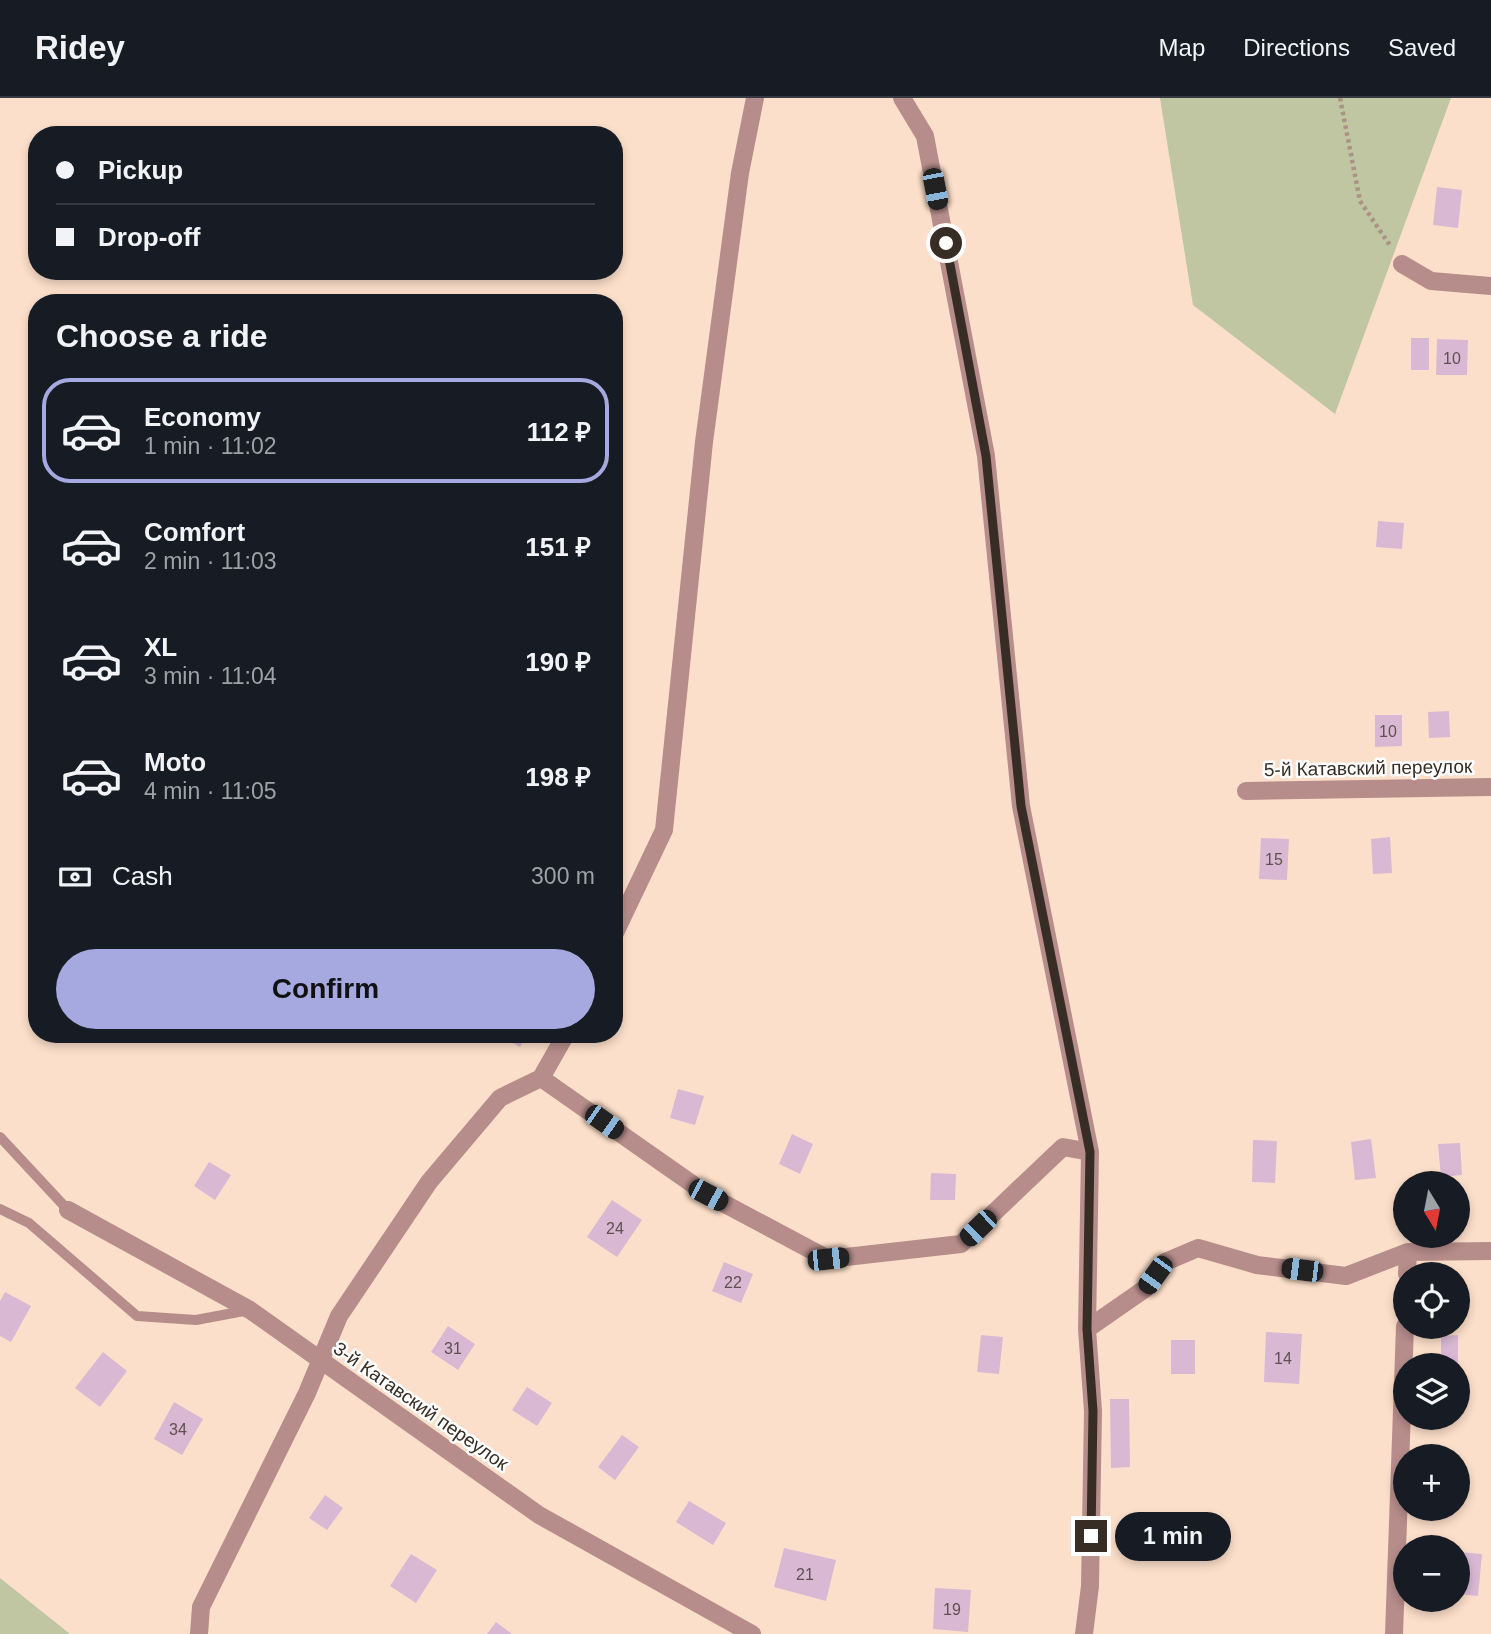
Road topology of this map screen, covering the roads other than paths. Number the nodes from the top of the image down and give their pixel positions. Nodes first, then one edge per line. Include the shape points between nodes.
1 (755, 98) edge
2 (902, 98) edge
3 (1402, 264) road end
4 (1491, 286) edge
5 (1491, 787) edge
6 (1245, 791) dead end
7 (623, 916) edge
8 (561, 1043) edge
9 (541, 1078) junction
10 (0, 1137) edge
11 (1090, 1152) junction
12 (0, 1209) edge
13 (68, 1210) joint
14 (1491, 1251) edge
15 (1408, 1252) junction
16 (1408, 1262) edge
17 (250, 1310) junction
18 (1087, 1329) junction
19 (1405, 1339) edge
20 (320, 1360) junction
21 (199, 1634) edge
22 (752, 1634) edge
23 (1084, 1634) edge
24 (1394, 1634) edge

1 - 7 street via 740,173 704,442 664,830
2 - 11 street via 925,136 986,456 1021,806
3 - 4 street via 1431,281
5 - 6 street, 5-й Катавский переулок
8 - 9 street
9 - 11 street via 708,1195 828,1259 961,1244 1063,1147
9 - 20 street via 500,1098 429,1182 339,1316
10 - 13 lane
11 - 18 street
12 - 17 lane via 29,1223 137,1317 196,1320
13 - 17 street, 3-й Катавский переулок
14 - 15 street
15 - 16 street
15 - 18 street via 1346,1276 1258,1265 1198,1248 1165,1262 1146,1288
17 - 20 street, 3-й Катавский переулок
18 - 23 street via 1093,1411 1090,1586
19 - 24 street
20 - 21 street via 201,1608
20 - 22 street, 3-й Катавский переулок via 539,1515

